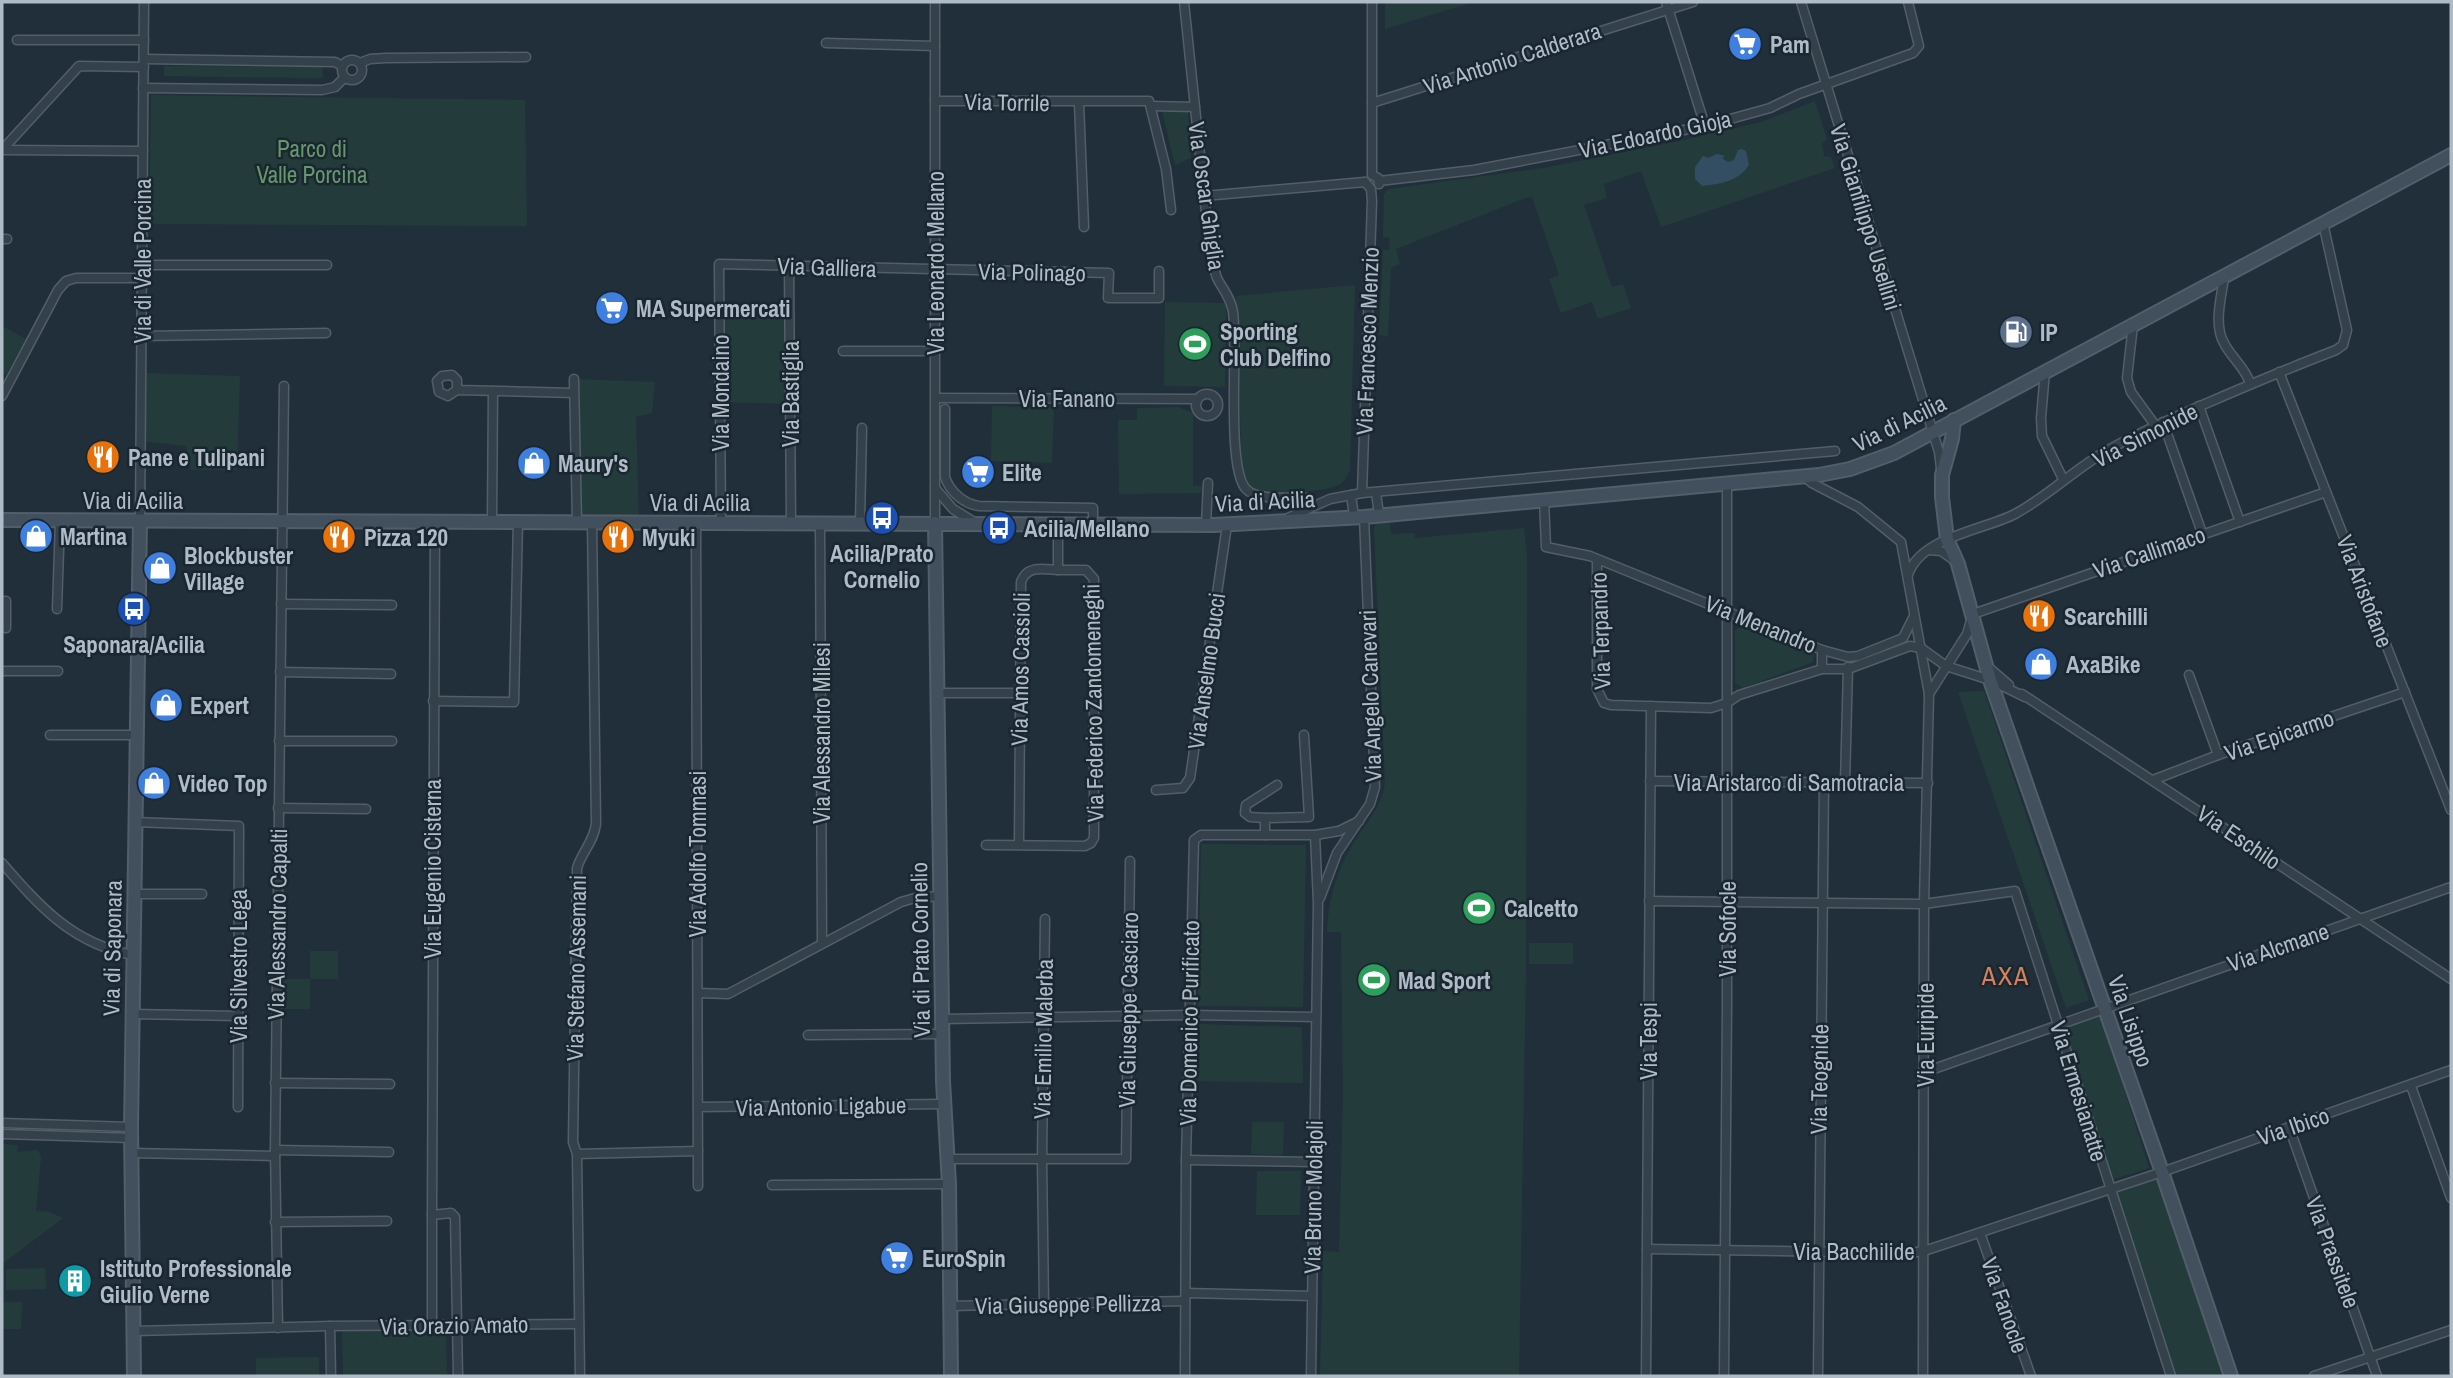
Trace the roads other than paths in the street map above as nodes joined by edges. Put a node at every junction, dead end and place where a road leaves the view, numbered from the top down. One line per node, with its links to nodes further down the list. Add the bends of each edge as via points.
1 (144, 2): 10 (street, Via di Valle Porcina)
2 (936, 2): 12 (street, Via Leonardo Mellano)
3 (1184, 2): 24 (street, Via Oscar Ghiglia)
4 (1372, 2): 22 (street)
5 (1693, 2): 8 (street, Via Antonio Calderara)
6 (1801, 2): 18 (street, Via Gianfilippo Usellini)
7 (1908, 2): 18 (street, Via Edoardo Gioja, via 1919,46 1913,53)
8 (1667, 5): 22 (street, Via Antonio Calderara); 25 (street)
9 (17, 40): 10 (street)
10 (144, 40): 14 (street, Via di Valle Porcina)
11 (826, 43): 12 (street)
12 (935, 46): 20 (street, Via Leonardo Mellano)
13 (526, 57): 15 (street, via 386,58)
14 (144, 63): 16 (street, via 335,62); 19 (street, Via di Valle Porcina); 26 (street, via 79,66)
15 (360, 63): 16 (street, via 352,60); 17 (street, via 363,71 359,78)
16 (342, 66): 17 (street)
17 (344, 78): 19 (street, via 335,87 322,90)
18 (1826, 85): 25 (street, Via Edoardo Gioja, via 1770,108); 65 (street, Via Gianfilippo Usellini)
19 (143, 88): 27 (street, Via di Valle Porcina)
20 (935, 101): 21 (street, Via Torrile); 40 (street, Via Leonardo Mellano)
21 (1079, 103): 23 (street, Via Torrile, via 1149,101); 35 (street, Via Torrile)
22 (1372, 103): 29 (street)
23 (1150, 106): 24 (street, Via Torrile); 33 (street)
24 (1195, 107): 32 (street, Via Oscar Ghiglia)
25 (1705, 125): 30 (street, Via Edoardo Gioja, via 1474,170)
26 (2, 150): 27 (street)
27 (143, 151): 37 (street, Via di Valle Porcina)
28 (2451, 155): 34 (street, Via di Acilia)
29 (1372, 175): 30 (street); 31 (street)
30 (1379, 181): 31 (street, via 1377,187)
31 (1368, 186): 32 (street); 76 (street, Via Francesco Menzio)
32 (1204, 196): 79 (street, Via Oscar Ghiglia, via 1210,251 1233,313 1238,473 1255,496)
33 (1171, 210)
34 (2323, 223): 43 (street, Via di Acilia); 50 (street, Via Simonide, via 2346,339 2336,350)
35 (1084, 227)
36 (719, 264): 39 (street, Via Galliera); 91 (street, Via Mondaino)
37 (142, 265): 38 (street); 42 (street, Via di Valle Porcina)
38 (327, 265)
39 (789, 265): 40 (street, Via Galliera); 96 (street, Via Bastiglia)
40 (935, 270): 41 (street, Via Polinago, via 1109,273 1108,298 1159,298); 48 (street, Via Leonardo Mellano)
41 (1159, 271)
42 (142, 278): 46 (street, Via di Valle Porcina); 57 (street, via 66,281)
43 (2224, 278): 44 (street, Via di Acilia); 52 (street, via 2220,335)
44 (2133, 325): 49 (street, Via di Acilia); 63 (street, via 2127,378 2131,392)
45 (326, 333): 46 (street)
46 (142, 336): 87 (street, Via di Valle Porcina)
47 (843, 351): 48 (street)
48 (936, 351): 58 (street, Via Leonardo Mellano)
49 (2045, 371): 62 (street, Via di Acilia); 71 (street, via 2042,436)
50 (2279, 372): 52 (street, Via Simonide); 75 (street, Via Aristofane)
51 (574, 379): 56 (street)
52 (2250, 383): 60 (street, Via Simonide)
53 (284, 386): 88 (street, Via Alessandro Capalti)
54 (457, 390): 55 (street)
55 (493, 391): 56 (street); 85 (street)
56 (574, 393): 93 (street)
57 (2, 396)
58 (936, 398): 59 (street, Via Fanano); 66 (street, Via Leonardo Mellano)
59 (1198, 399)
60 (2199, 406): 63 (street, Via Simonide); 92 (street)
61 (946, 409): 67 (street)
62 (1954, 420): 65 (street, Via di Acilia); 69 (street, Via Lisippo)
63 (2159, 423): 71 (street, Via Simonide); 105 (street)
64 (862, 428): 98 (street)
65 (1932, 432): 69 (street, Via Gianfilippo Usellini); 70 (street, Via di Acilia, via 1863,466)
66 (935, 442): 67 (street); 74 (street, Via Leonardo Mellano)
67 (945, 442): 102 (street, via 947,482 970,505 1093,508)
68 (1835, 451): 77 (street)
69 (1942, 475): 106 (street, Via Lisippo)
70 (1805, 477): 72 (street, Via di Acilia); 111 (street, via 1858,507 1896,536)
71 (2063, 479): 106 (street, Via Simonide, via 2020,511)
72 (1727, 482): 80 (street, Via di Acilia); 116 (street, Via Sofocle)
73 (1208, 483): 104 (street)
74 (935, 488): 99 (street, Via Leonardo Mellano); 100 (street, via 953,509)
75 (2326, 492): 92 (street, Via Callimaco); 134 (street, Via Aristofane)
76 (1362, 493): 77 (street); 78 (street)
77 (1376, 493): 81 (street)
78 (1352, 495): 82 (street); 86 (street, via 1330,499)
79 (1308, 498)
80 (1544, 500): 81 (street, Via di Acilia); 108 (street, Via Menandro, via 1546,547)
81 (1379, 514): 82 (street, Via di Acilia)
82 (1359, 517): 86 (street, Via di Acilia); 160 (street, Via Angelo Canevari, via 1376,776 1373,798)
83 (2, 520): 84 (street, Via di Acilia)
84 (60, 520): 87 (street, Via di Acilia); 115 (street)
85 (492, 520): 89 (street, Via di Acilia); 90 (street, Via di Acilia)
86 (1284, 520): 103 (street, Via di Acilia)
87 (140, 521): 88 (street, Via di Acilia); 143 (street, Via di Saponara)
88 (282, 521): 90 (street, Via di Acilia); 113 (street, Via Alessandro Capalti)
89 (518, 521): 93 (street, Via di Acilia); 139 (street, via 514,702)
90 (435, 522): 139 (street, Via Eugenio Cisterna)
91 (721, 522): 95 (street, Via di Acilia); 96 (street, Via di Acilia)
92 (2240, 522): 105 (street, Via Callimaco)
93 (577, 523): 94 (street, Via di Acilia)
94 (592, 523): 95 (street, Via di Acilia); 210 (street, Via Stefano Assemani, via 596,824 577,868 573,1142)
95 (696, 523): 182 (street, Via Adolfo Tommasi)
96 (791, 523): 97 (street, Via di Acilia)
97 (820, 523): 98 (street, Via di Acilia); 179 (street, Via Alessandro Milesi)
98 (860, 523): 99 (street, Via di Acilia)
99 (935, 523): 100 (street, Via di Acilia); 135 (street, Via di Prato Cornelio)
100 (977, 523): 101 (street, Via di Acilia)
101 (1058, 524): 102 (street, Via di Acilia); 110 (street, Via Amos Cassioli)
102 (1093, 524): 104 (street, Via di Acilia)
103 (1227, 524): 104 (street, Via di Acilia); 155 (street, Via Anselmo Bucci, via 1190,781 1180,789)
104 (1206, 525)
105 (2202, 533): 117 (street, Via Callimaco)
106 (1947, 539): 107 (street, Via Simonide); 109 (street, Via Lisippo)
107 (1929, 550): 109 (street, via 1941,551); 111 (street, Via Simonide, via 1914,561)
108 (1597, 559): 116 (street, Via Menandro); 141 (street, Via Terpandro, via 1597,689 1604,703)
109 (1958, 564): 117 (street, Via Lisippo)
110 (1058, 570): 136 (street, Via Amos Cassioli, via 1032,570 1021,579); 165 (street, Via Federico Zandomeneghi, via 1086,570 1094,579 1094,838 1087,846)
111 (1907, 578): 118 (street)
112 (2, 601): 119 (street, via 6,601)
113 (281, 604): 114 (street); 129 (street, Via Alessandro Capalti)
114 (392, 605)
115 (57, 609)
116 (1727, 610): 121 (street, Via Menandro); 140 (street, Via Sofocle)
117 (1973, 614): 123 (street, Via Lisippo); 124 (street, via 1968,634)
118 (1914, 615): 120 (street, Via Euripide); 122 (street, via 1903,638)
119 (6, 628)
120 (1921, 648): 124 (street); 125 (street, Via Terpandro, via 1910,646); 137 (street, Via Euripide)
121 (1822, 650): 122 (street, Via Menandro); 126 (street)
122 (1848, 657): 125 (street)
123 (1986, 665): 132 (street); 133 (street, Via Lisippo); 138 (street)
124 (1946, 666): 132 (street); 137 (street)
125 (1847, 668): 126 (street, Via Terpandro); 152 (street)
126 (1822, 669): 140 (street, Via Terpandro)
127 (2, 671): 128 (street)
128 (58, 671)
129 (280, 672): 130 (street); 145 (street, Via Alessandro Capalti)
130 (391, 674)
131 (2189, 675): 147 (street)
132 (1976, 676): 133 (street)
133 (1990, 680): 138 (street); 183 (street, Via Lisippo)
134 (2405, 692): 147 (street, Via Epicarmo); 158 (street, Via Aristofane)
135 (937, 693): 136 (street); 171 (street, Via di Prato Cornelio)
136 (1019, 693): 165 (street, Via Amos Cassioli)
137 (1929, 694): 153 (street, Via Euripide)
138 (2025, 697): 148 (street, Via Eschilo)
139 (433, 701): 222 (street, Via Eugenio Cisterna)
140 (1727, 703): 141 (street, Via Terpandro, via 1712,708); 150 (street, Via Sofocle)
141 (1651, 706): 149 (street, Via Tespi)
142 (50, 734): 143 (street)
143 (136, 735): 161 (street, Via di Saponara)
144 (1304, 735): 159 (street, via 1309,817)
145 (279, 741): 146 (street); 156 (street, Via Alessandro Capalti)
146 (391, 741)
147 (2218, 755): 148 (street, Via Epicarmo)
148 (2153, 780): 178 (street, Via Eschilo)
149 (1650, 781): 150 (street, Via Aristarco di Samotracia); 172 (street, Via Tespi)
150 (1727, 782): 151 (street, Via Aristarco di Samotracia); 174 (street, Via Sofocle)
151 (1824, 782): 152 (street, Via Aristarco di Samotracia); 176 (street, Via Teognide)
152 (1845, 783): 153 (street, Via Aristarco di Samotracia)
153 (1928, 783): 175 (street, Via Euripide)
154 (1277, 785): 159 (street, via 1246,805 1250,817)
155 (1156, 790)
156 (278, 808): 157 (street); 196 (street, Via Alessandro Capalti)
157 (366, 809)
158 (2451, 810)
159 (1265, 818): 162 (street)
160 (1359, 821): 163 (street, Via Domenico Purificato); 173 (street, Via Angelo Canevari, via 1337,853)
161 (135, 822): 169 (street, Via di Saponara); 186 (street, Via Silvestro Lega, via 239,826)
162 (1265, 835): 163 (street, Via Domenico Purificato); 185 (street, Via Domenico Purificato, via 1201,835 1194,840)
163 (1315, 835): 173 (street, Via Angelo Canevari)
164 (986, 845): 165 (street, Via Federico Zandomeneghi)
165 (1019, 845)
166 (1130, 862): 187 (street, Via Giuseppe Casciaro)
167 (2, 863): 180 (street, via 70,931 98,946)
168 (2451, 887): 178 (street, Via Alcmane)
169 (134, 894): 170 (street); 180 (street, Via di Saponara)
170 (202, 894)
171 (940, 896): 179 (street, via 904,901); 190 (street, Via di Prato Cornelio)
172 (1649, 901): 174 (street); 226 (street, Via Tespi)
173 (1318, 903): 189 (street, Via Angelo Canevari)
174 (1726, 903): 176 (street); 227 (street, Via Sofocle)
175 (1924, 904): 176 (street); 191 (street, Via Ermesianatte, via 2015,891); 195 (street, Via Euripide)
176 (1821, 905): 228 (street, Via Teognide)
177 (1045, 919): 188 (street, Via Emilio Malerba)
178 (2360, 919): 181 (street, Via Eschilo); 183 (street, Via Alcmane)
179 (822, 943): 182 (street, via 728,994)
180 (133, 955): 184 (street, Via di Saponara)
181 (2451, 979)
182 (698, 993): 201 (street, Via Adolfo Tommasi)
183 (2105, 1008): 191 (street, Via Alcmane); 215 (street, Via Lisippo)
184 (132, 1014): 186 (street); 204 (street, Via di Saponara)
185 (1190, 1015): 187 (street); 189 (street); 213 (street, Via Domenico Purificato)
186 (238, 1016): 200 (street, Via Silvestro Lega)
187 (1128, 1016): 188 (street); 212 (street, Via Giuseppe Casciaro, via 1126,1159)
188 (1043, 1017): 190 (street); 212 (street, Via Emilio Malerba)
189 (1316, 1017): 214 (street, Via Bruno Molajoli)
190 (943, 1019): 192 (street, Via di Prato Cornelio)
191 (2059, 1025): 195 (street, Via Alcmane); 220 (street, Via Ermesianatte)
192 (943, 1034): 193 (street); 199 (street, Via di Prato Cornelio)
193 (808, 1035)
194 (2451, 1070): 198 (street, Via Ibico)
195 (1925, 1072): 229 (street, Via Euripide)
196 (275, 1083): 197 (street); 209 (street, Via Alessandro Capalti)
197 (390, 1084)
198 (2411, 1086): 203 (street, Via Ibico); 221 (street)
199 (944, 1104): 201 (street, Via Antonio Ligabue); 211 (street, Via di Prato Cornelio)
200 (238, 1107)
201 (698, 1107): 206 (street, Via Adolfo Tommasi)
202 (2, 1124): 204 (street)
203 (2289, 1127): 215 (street, Via Ibico); 241 (street, Via Prassitele)
204 (131, 1132): 205 (street); 208 (street, Via di Saponara)
205 (2, 1134)
206 (698, 1151): 210 (street); 219 (street, Via Adolfo Tommasi)
207 (389, 1152): 209 (street)
208 (131, 1153): 209 (street); 240 (street, Via di Saponara)
209 (275, 1153): 224 (street, Via Alessandro Capalti)
210 (577, 1154): 234 (street, Via Stefano Assemani)
211 (947, 1159): 212 (street); 217 (street, Via di Prato Cornelio)
212 (1042, 1159): 232 (street, Via Emilio Malerba)
213 (1186, 1160): 214 (street); 231 (street, Via Domenico Purificato)
214 (1314, 1162): 230 (street, Via Bruno Molajoli)
215 (2162, 1172): 216 (street, Via Ibico); 255 (street, Via Lisippo)
216 (2134, 1181): 220 (street, Via Bacchilide)
217 (948, 1184): 218 (street); 233 (street, Via di Prato Cornelio)
218 (772, 1185)
219 (698, 1186)
220 (2109, 1189): 225 (street, Via Bacchilide); 254 (street, Via Ermesianatte)
221 (2451, 1198)
222 (432, 1215): 235 (street, Via Eugenio Cisterna); 236 (street, via 451,1213 455,1217)
223 (387, 1221): 224 (street)
224 (275, 1222): 238 (street, Via Alessandro Capalti)
225 (1980, 1233): 229 (street, Via Bacchilide); 253 (street, Via Fanocle)
226 (1647, 1249): 227 (street, Via Bacchilide); 249 (street, Via Tespi)
227 (1725, 1250): 228 (street, Via Bacchilide); 250 (street, Via Sofocle)
228 (1818, 1250): 229 (street, Via Bacchilide); 251 (street, Via Teognide)
229 (1924, 1251): 252 (street, Via Euripide)
230 (1312, 1296): 231 (street, Via Giuseppe Pellizza); 248 (street, Via Bruno Molajoli)
231 (1185, 1297): 232 (street, Via Giuseppe Pellizza); 247 (street, Via Domenico Purificato)
232 (1044, 1305): 233 (street, Via Giuseppe Pellizza)
233 (951, 1306): 246 (street, Via di Prato Cornelio)
234 (579, 1324): 236 (street, Via Orazio Amato); 245 (street, Via Stefano Assemani)
235 (432, 1325): 236 (street, Via Orazio Amato); 237 (street, Via Orazio Amato)
236 (457, 1325): 244 (street)
237 (330, 1326): 238 (street, Via Orazio Amato); 243 (street)
238 (278, 1328): 240 (street, Via Orazio Amato)
239 (2451, 1330): 241 (street)
240 (134, 1331): 242 (street, Via di Saponara)
241 (2371, 1357): 256 (street); 257 (street, Via Prassitele)
242 (134, 1376)
243 (331, 1376)
244 (458, 1376)
245 (580, 1376)
246 (951, 1376)
247 (1185, 1376)
248 (1311, 1376)
249 (1646, 1376)
250 (1724, 1376)
251 (1818, 1376)
252 (1923, 1376)
253 (2031, 1376)
254 (2171, 1376)
255 (2231, 1376)
256 (2314, 1376)
257 (2377, 1376)

